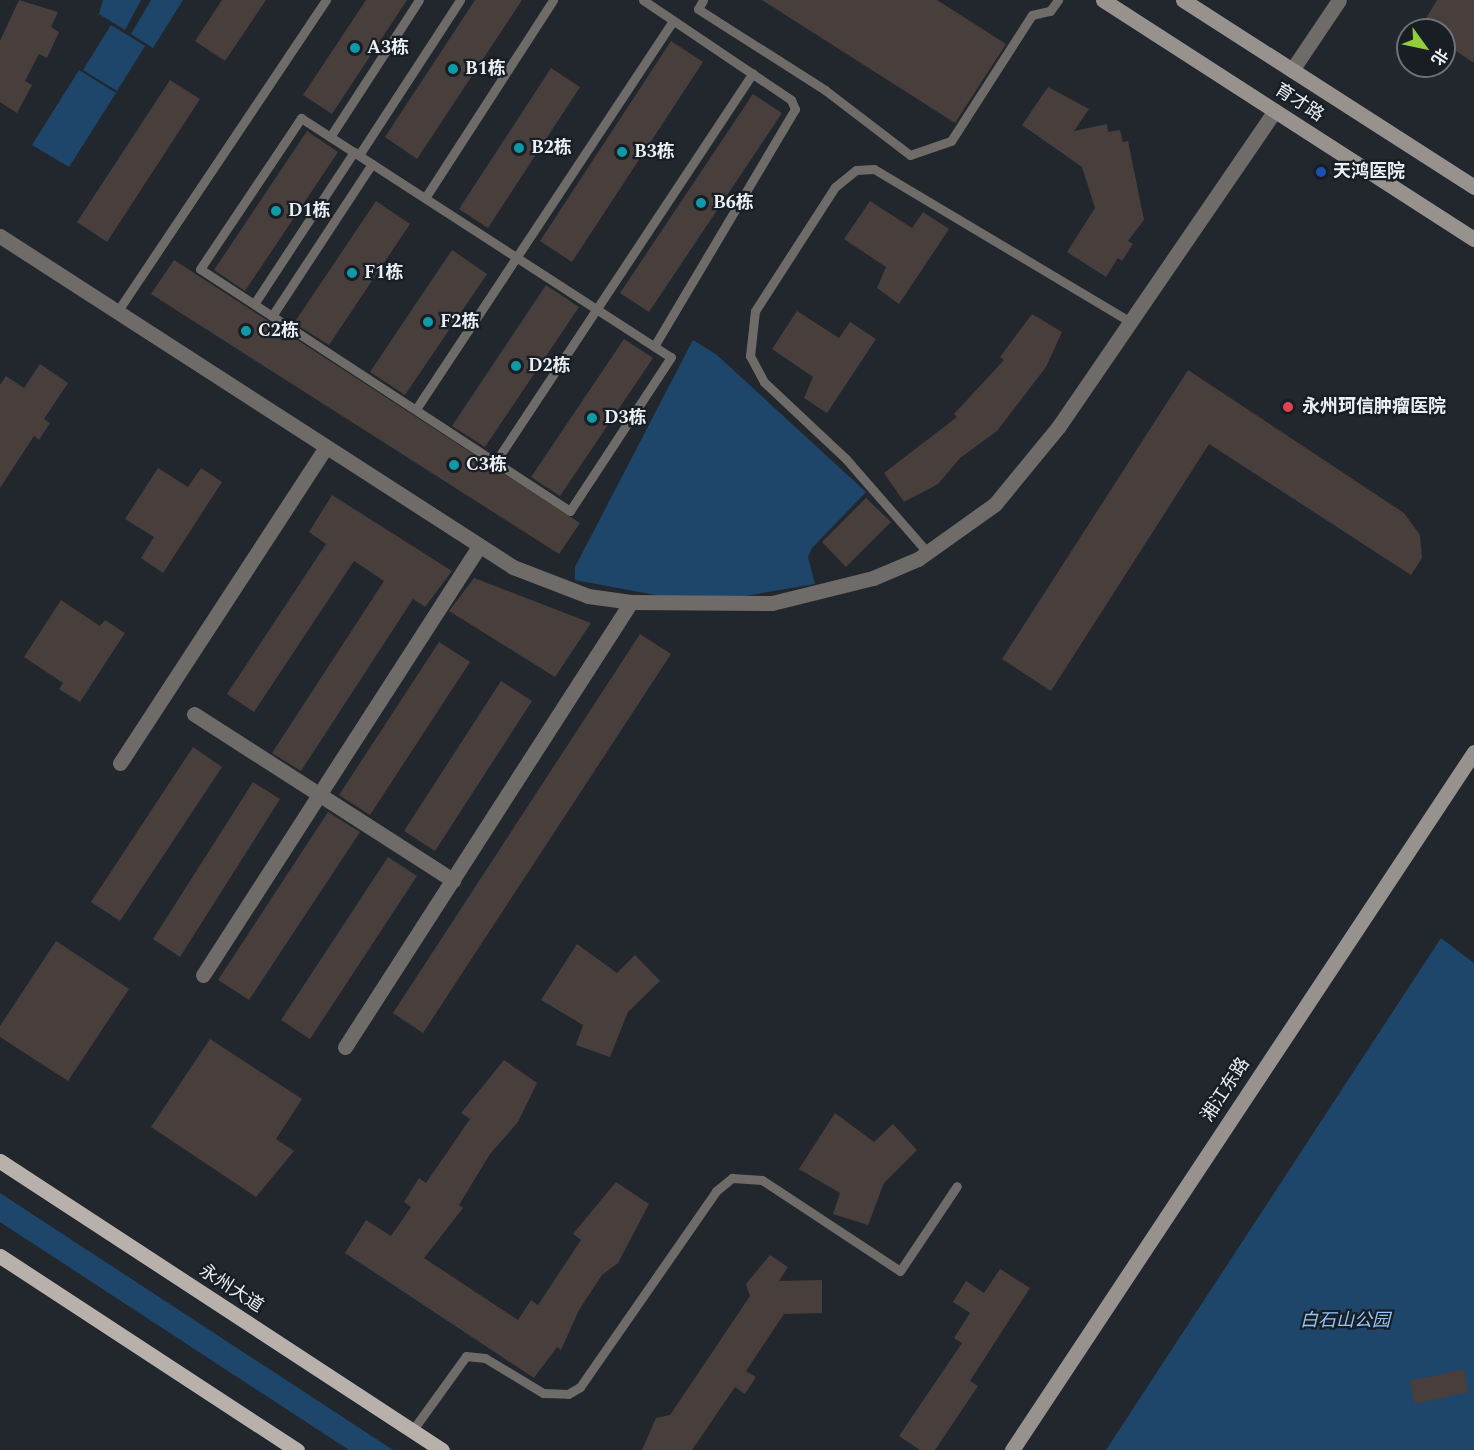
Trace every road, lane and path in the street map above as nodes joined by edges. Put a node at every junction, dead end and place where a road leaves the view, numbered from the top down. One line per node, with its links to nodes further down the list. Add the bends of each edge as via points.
1 (326, 0): 25 (lane)
2 (419, 0): 15 (lane)
3 (460, 0): 16 (lane)
4 (554, 0): 19 (lane)
5 (642, 0): 11 (lane)
6 (703, 0): 7 (lane, via 698,9 825,90 910,155 951,141 1032,15 1050,11)
7 (1058, 0)
8 (1102, 0): 14 (main road, 育才路)
9 (1183, 0): 12 (main road, 育才路)
10 (1338, 0): 12 (street)
11 (673, 20): 13 (lane); 22 (lane)
12 (1292, 70): 18 (main road, 育才路)
13 (753, 73): 24 (lane); 28 (lane, via 795,109)
14 (1275, 111): 21 (main road, 育才路); 27 (street)
15 (330, 136): 16 (lane); 23 (lane, via 301,118 200,269)
16 (357, 154): 17 (lane); 23 (lane)
17 (372, 164): 19 (lane); 26 (lane)
18 (1474, 187)
19 (425, 198): 22 (lane)
20 (0, 236): 25 (street)
21 (1474, 239)
22 (516, 257): 24 (lane); 29 (lane)
23 (254, 304): 26 (lane)
24 (598, 309): 28 (lane); 31 (lane)
25 (117, 312): 30 (street)
26 (272, 316): 29 (lane)
27 (1131, 322): 33 (street, via 1028,466 995,504); 33 (lane, via 874,169 856,170 835,187 755,311 747,339 750,356 764,382 845,458)
28 (654, 346): 31 (lane, via 671,357 570,511)
29 (416, 409): 31 (lane)
30 (326, 448): 32 (street); 37 (street)
31 (496, 461)
32 (478, 548): 34 (street, via 550,583); 38 (street)
33 (928, 553): 34 (street, via 873,578 772,603)
34 (631, 602): 39 (street)
35 (194, 714): 38 (street)
36 (1474, 752): 48 (main road, 湘江东路)
37 (120, 763)
38 (320, 795): 39 (street); 40 (street)
39 (453, 880): 41 (street)
40 (203, 975)
41 (345, 1047)
42 (0, 1161): 45 (main road, 永州大道)
43 (957, 1186): 45 (lane, via 900,1271 762,1180 732,1178 716,1191 580,1387 568,1394 543,1393 485,1358 466,1356)
44 (0, 1256): 46 (main road)
45 (412, 1431): 47 (main road, 永州大道)
46 (297, 1450)
47 (442, 1450)
48 (1012, 1450)

